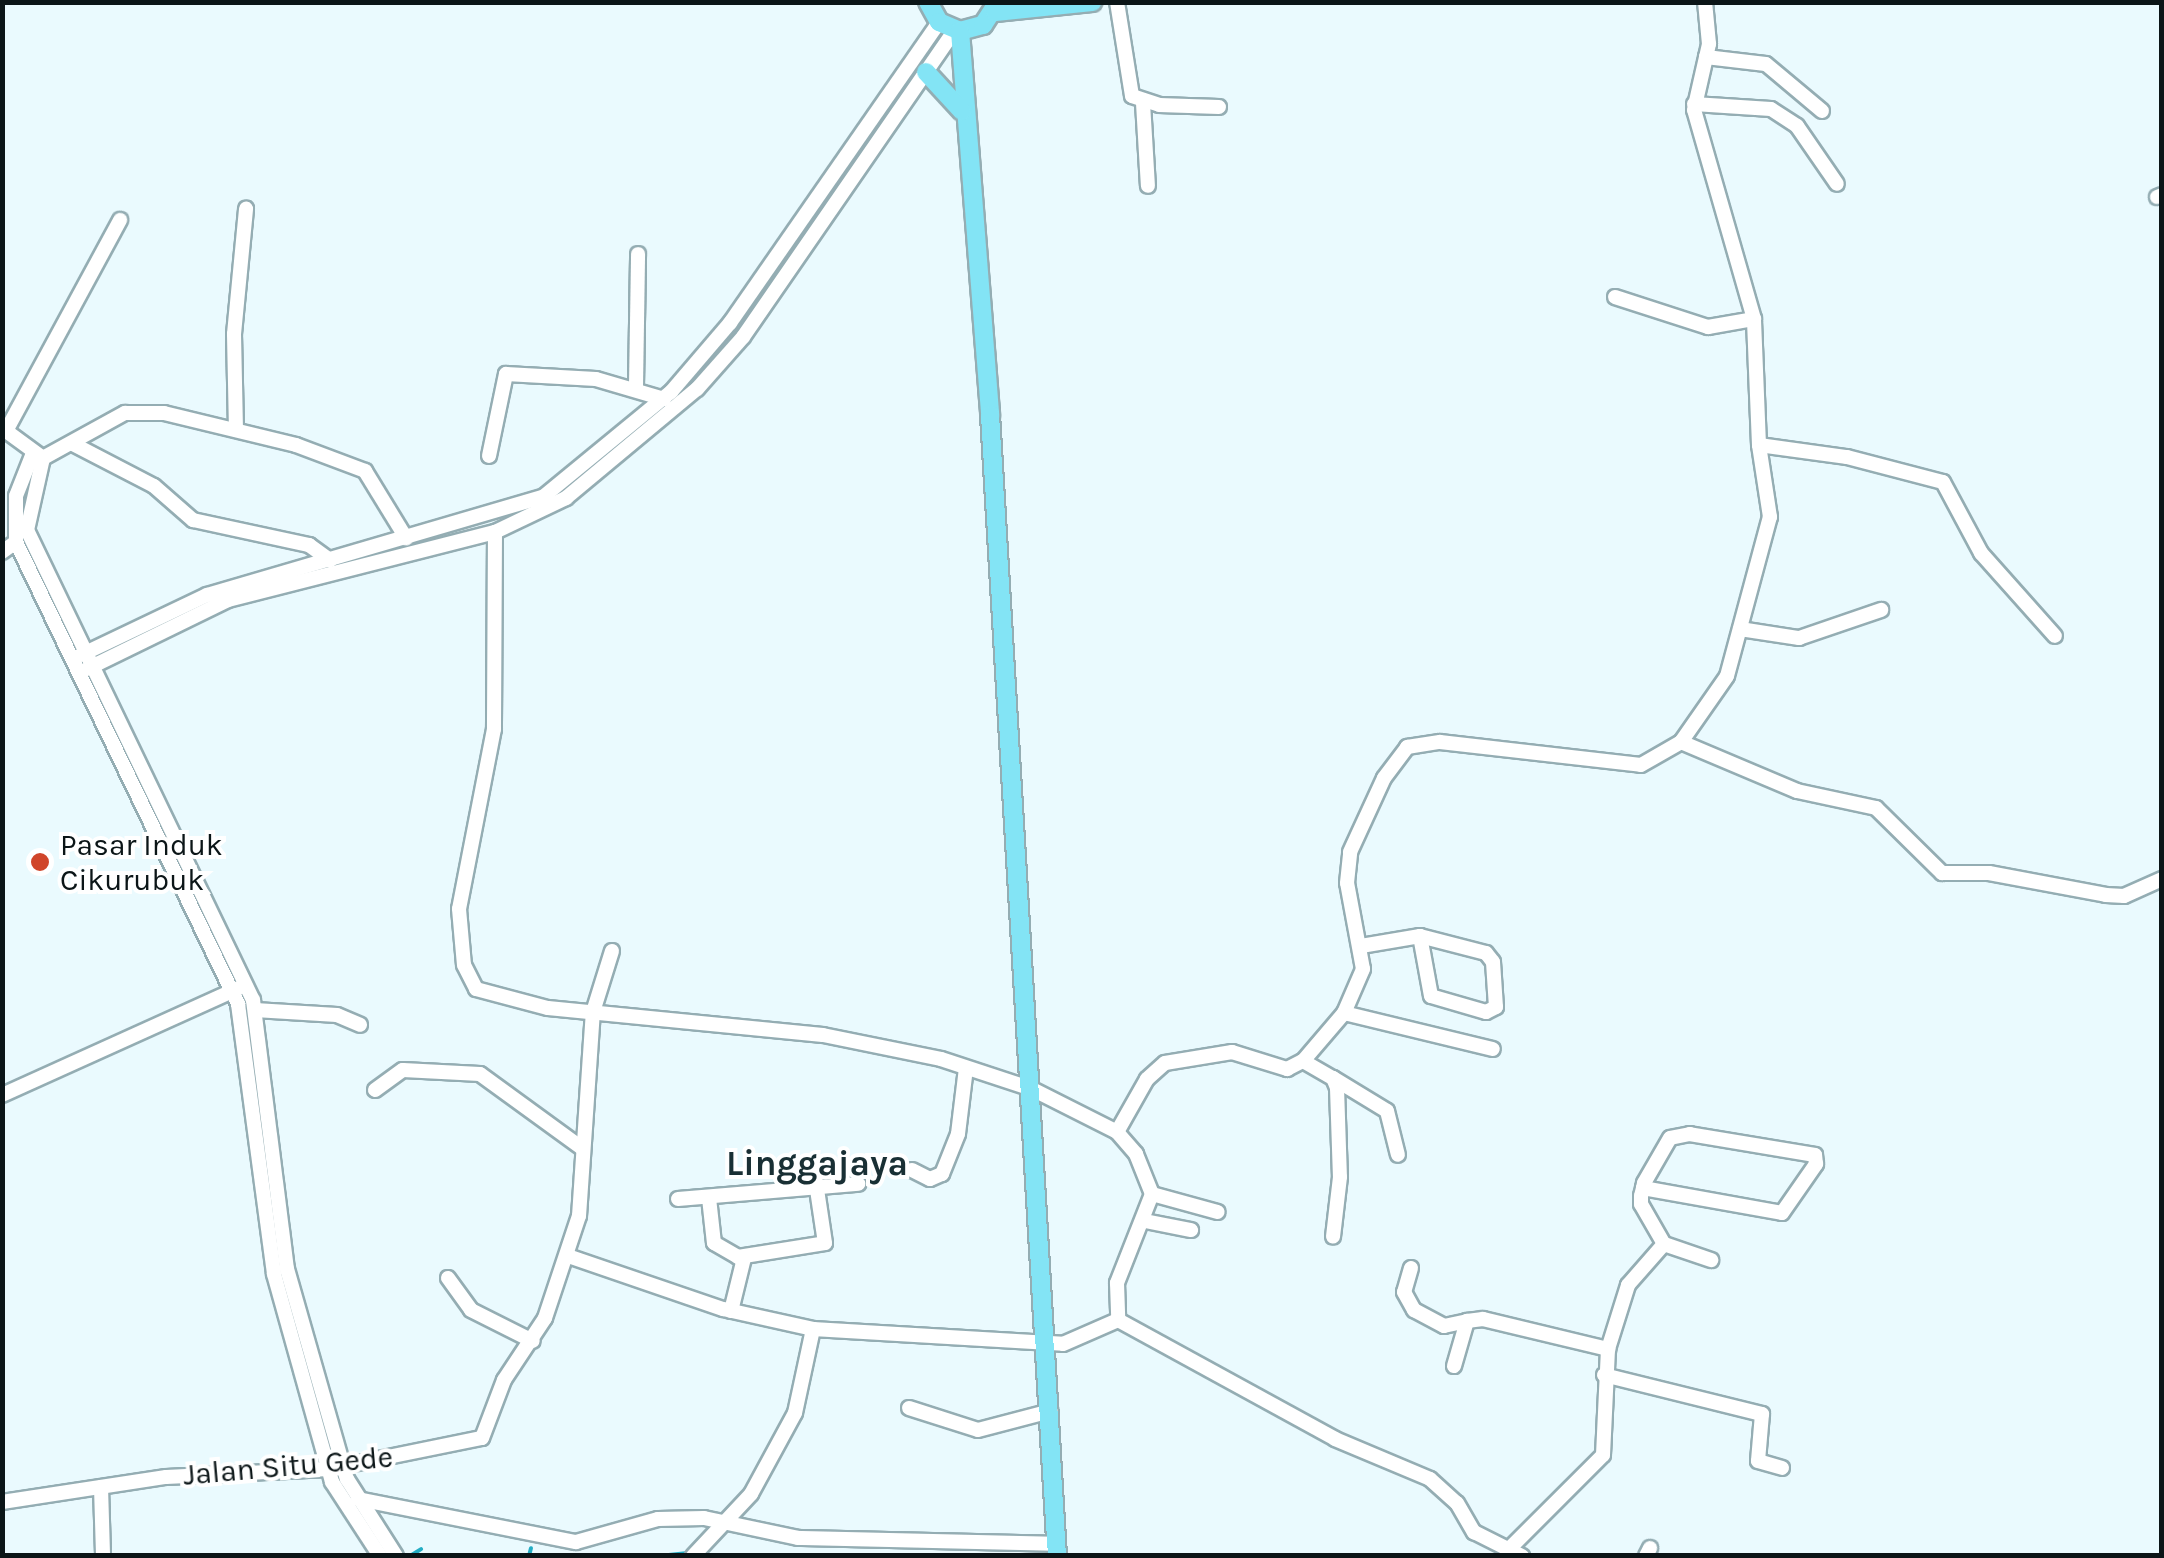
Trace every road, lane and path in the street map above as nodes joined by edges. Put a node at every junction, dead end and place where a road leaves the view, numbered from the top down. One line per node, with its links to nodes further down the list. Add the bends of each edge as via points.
1 (928, 2): 7 (main road)
2 (1092, 2): 5 (main road)
3 (1118, 2): 11 (street, via 1126,81)
4 (1705, 2): 8 (street)
5 (1051, 3): 6 (main road)
6 (992, 13): 7 (main road); 9 (main road)
7 (951, 28): 9 (main road); 10 (street); 23 (street)
8 (1706, 57): 12 (street); 14 (street, via 1766,64)
9 (962, 70): 15 (main road)
10 (926, 72): 15 (main road); 24 (street)
11 (1143, 102): 13 (street); 17 (street)
12 (1694, 104): 16 (street, via 1771,109 1796,126); 22 (street)
13 (1218, 107)
14 (1822, 111)
15 (962, 112): 59 (main road, via 990,415)
16 (1837, 184)
17 (1148, 186)
18 (246, 209): 28 (street, via 234,334)
19 (120, 220): 27 (street)
20 (638, 254): 25 (street)
21 (1615, 297): 22 (street, via 1708,327)
22 (1754, 320): 30 (street)
23 (730, 322): 24 (street); 26 (street)
24 (743, 336): 31 (street, via 697,389)
25 (636, 386): 26 (street); 33 (street, via 506,374)
26 (664, 398): 31 (street)
27 (4, 430): 32 (street)
28 (236, 430): 29 (street, via 164,413 125,412); 35 (street, via 358,466)
29 (73, 444): 32 (street); 38 (street, via 154,486 193,520 309,545)
30 (1759, 445): 41 (street, via 1770,528); 42 (street, via 1847,457 1943,482 1981,553)
31 (611, 453): 34 (street, via 546,512); 35 (street, via 543,497)
32 (38, 456): 36 (street, via 16,496); 43 (street, via 27,530)
33 (489, 456)
34 (495, 532): 39 (street); 52 (street, via 494,729 459,909 464,965 476,989 489,996)
35 (406, 538): 39 (street)
36 (16, 542): 37 (street); 43 (street)
37 (2, 552)
38 (330, 560): 39 (street); 43 (street, via 207,595)
39 (347, 561): 43 (street, via 228,600)
40 (1881, 610): 41 (street, via 1799,638)
41 (1740, 629): 44 (street, via 1727,676)
42 (2055, 636)
43 (85, 662): 49 (street); 50 (street)
44 (1681, 742): 45 (street, via 1797,791 1876,808 1942,873 1989,873 2124,896); 47 (street, via 1641,766 1440,742 1407,747 1384,778 1347,864)
45 (2162, 879)
46 (1420, 936): 46 (street, via 1486,952 1496,1007 1486,1012 1430,996); 47 (street)
47 (1361, 946): 53 (street, via 1360,985)
48 (612, 951): 52 (street, Jalan Situ Gede)
49 (246, 984): 50 (street); 51 (street)
50 (231, 992): 61 (street); 94 (street, via 274,1274)
51 (256, 1010): 54 (street, via 337,1015); 94 (street, via 287,1270)
52 (593, 1012): 57 (street, via 823,1035); 63 (street, Jalan Situ Gede)
53 (1344, 1013): 55 (street); 56 (street)
54 (360, 1024)
55 (1493, 1048)
56 (1303, 1061): 58 (street); 62 (street, via 1286,1068 1215,1051 1165,1063)
57 (966, 1068): 59 (street); 66 (street, via 958,1134 942,1174 930,1178)
58 (1332, 1078): 64 (street, via 1387,1111); 76 (street, via 1341,1112)
59 (1032, 1089): 62 (street); 88 (main road)
60 (375, 1090): 63 (street, via 402,1070 480,1074)
61 (2, 1095)
62 (1117, 1132): 70 (street, via 1136,1154)
63 (582, 1148): 78 (street, Jalan Situ Gede, via 585,1178)
64 (1398, 1155)
65 (813, 1163): 69 (street)
66 (912, 1170)
67 (858, 1184): 69 (street)
68 (1642, 1188): 68 (street, via 1782,1213 1817,1159 1682,1133 1670,1138); 77 (street, via 1641,1204)
69 (816, 1191): 71 (street); 79 (street, via 825,1244)
70 (1152, 1194): 73 (street); 74 (street)
71 (710, 1198): 72 (street); 79 (street, via 714,1243)
72 (678, 1199)
73 (1218, 1212)
74 (1145, 1221): 75 (street); 84 (street, via 1117,1283)
75 (1191, 1230)
76 (1333, 1237)
77 (1664, 1244): 80 (street); 89 (street, via 1628,1285)
78 (568, 1256): 83 (street); 87 (street, Jalan Situ Gede)
79 (741, 1258): 83 (street)
80 (1711, 1260)
81 (1412, 1268): 85 (street, via 1404,1292 1414,1310 1444,1326)
82 (448, 1278): 87 (street, via 471,1310)
83 (727, 1310): 86 (street)
84 (1118, 1320): 88 (street, via 1085,1338); 102 (street, via 1335,1439 1430,1479 1457,1503 1474,1532)
85 (1468, 1321): 89 (street, via 1516,1324); 90 (street)
86 (812, 1329): 88 (street); 100 (street, via 795,1412 751,1494)
87 (533, 1341): 94 (street, Jalan Situ Gede, via 504,1380 482,1438)
88 (1046, 1344): 93 (main road)
89 (1608, 1349): 91 (street)
90 (1454, 1366)
91 (1604, 1375): 95 (street, via 1762,1414 1758,1462); 102 (street, via 1603,1455)
92 (909, 1408): 93 (street, via 978,1430)
93 (1050, 1411): 101 (main road)
94 (336, 1467): 96 (street, Jalan Situ Gede); 97 (street); 98 (street)
95 (1782, 1468)
96 (101, 1487): 99 (street, Jalan Situ Gede); 104 (street)
97 (341, 1496): 98 (street); 105 (street)
98 (360, 1500): 100 (street, via 576,1542 658,1519); 106 (street)
99 (2, 1502)
100 (724, 1523): 101 (street, via 798,1538); 103 (street)
101 (1057, 1550)
102 (1516, 1551)
103 (694, 1554)
104 (104, 1556)
105 (380, 1556)
106 (396, 1556)

